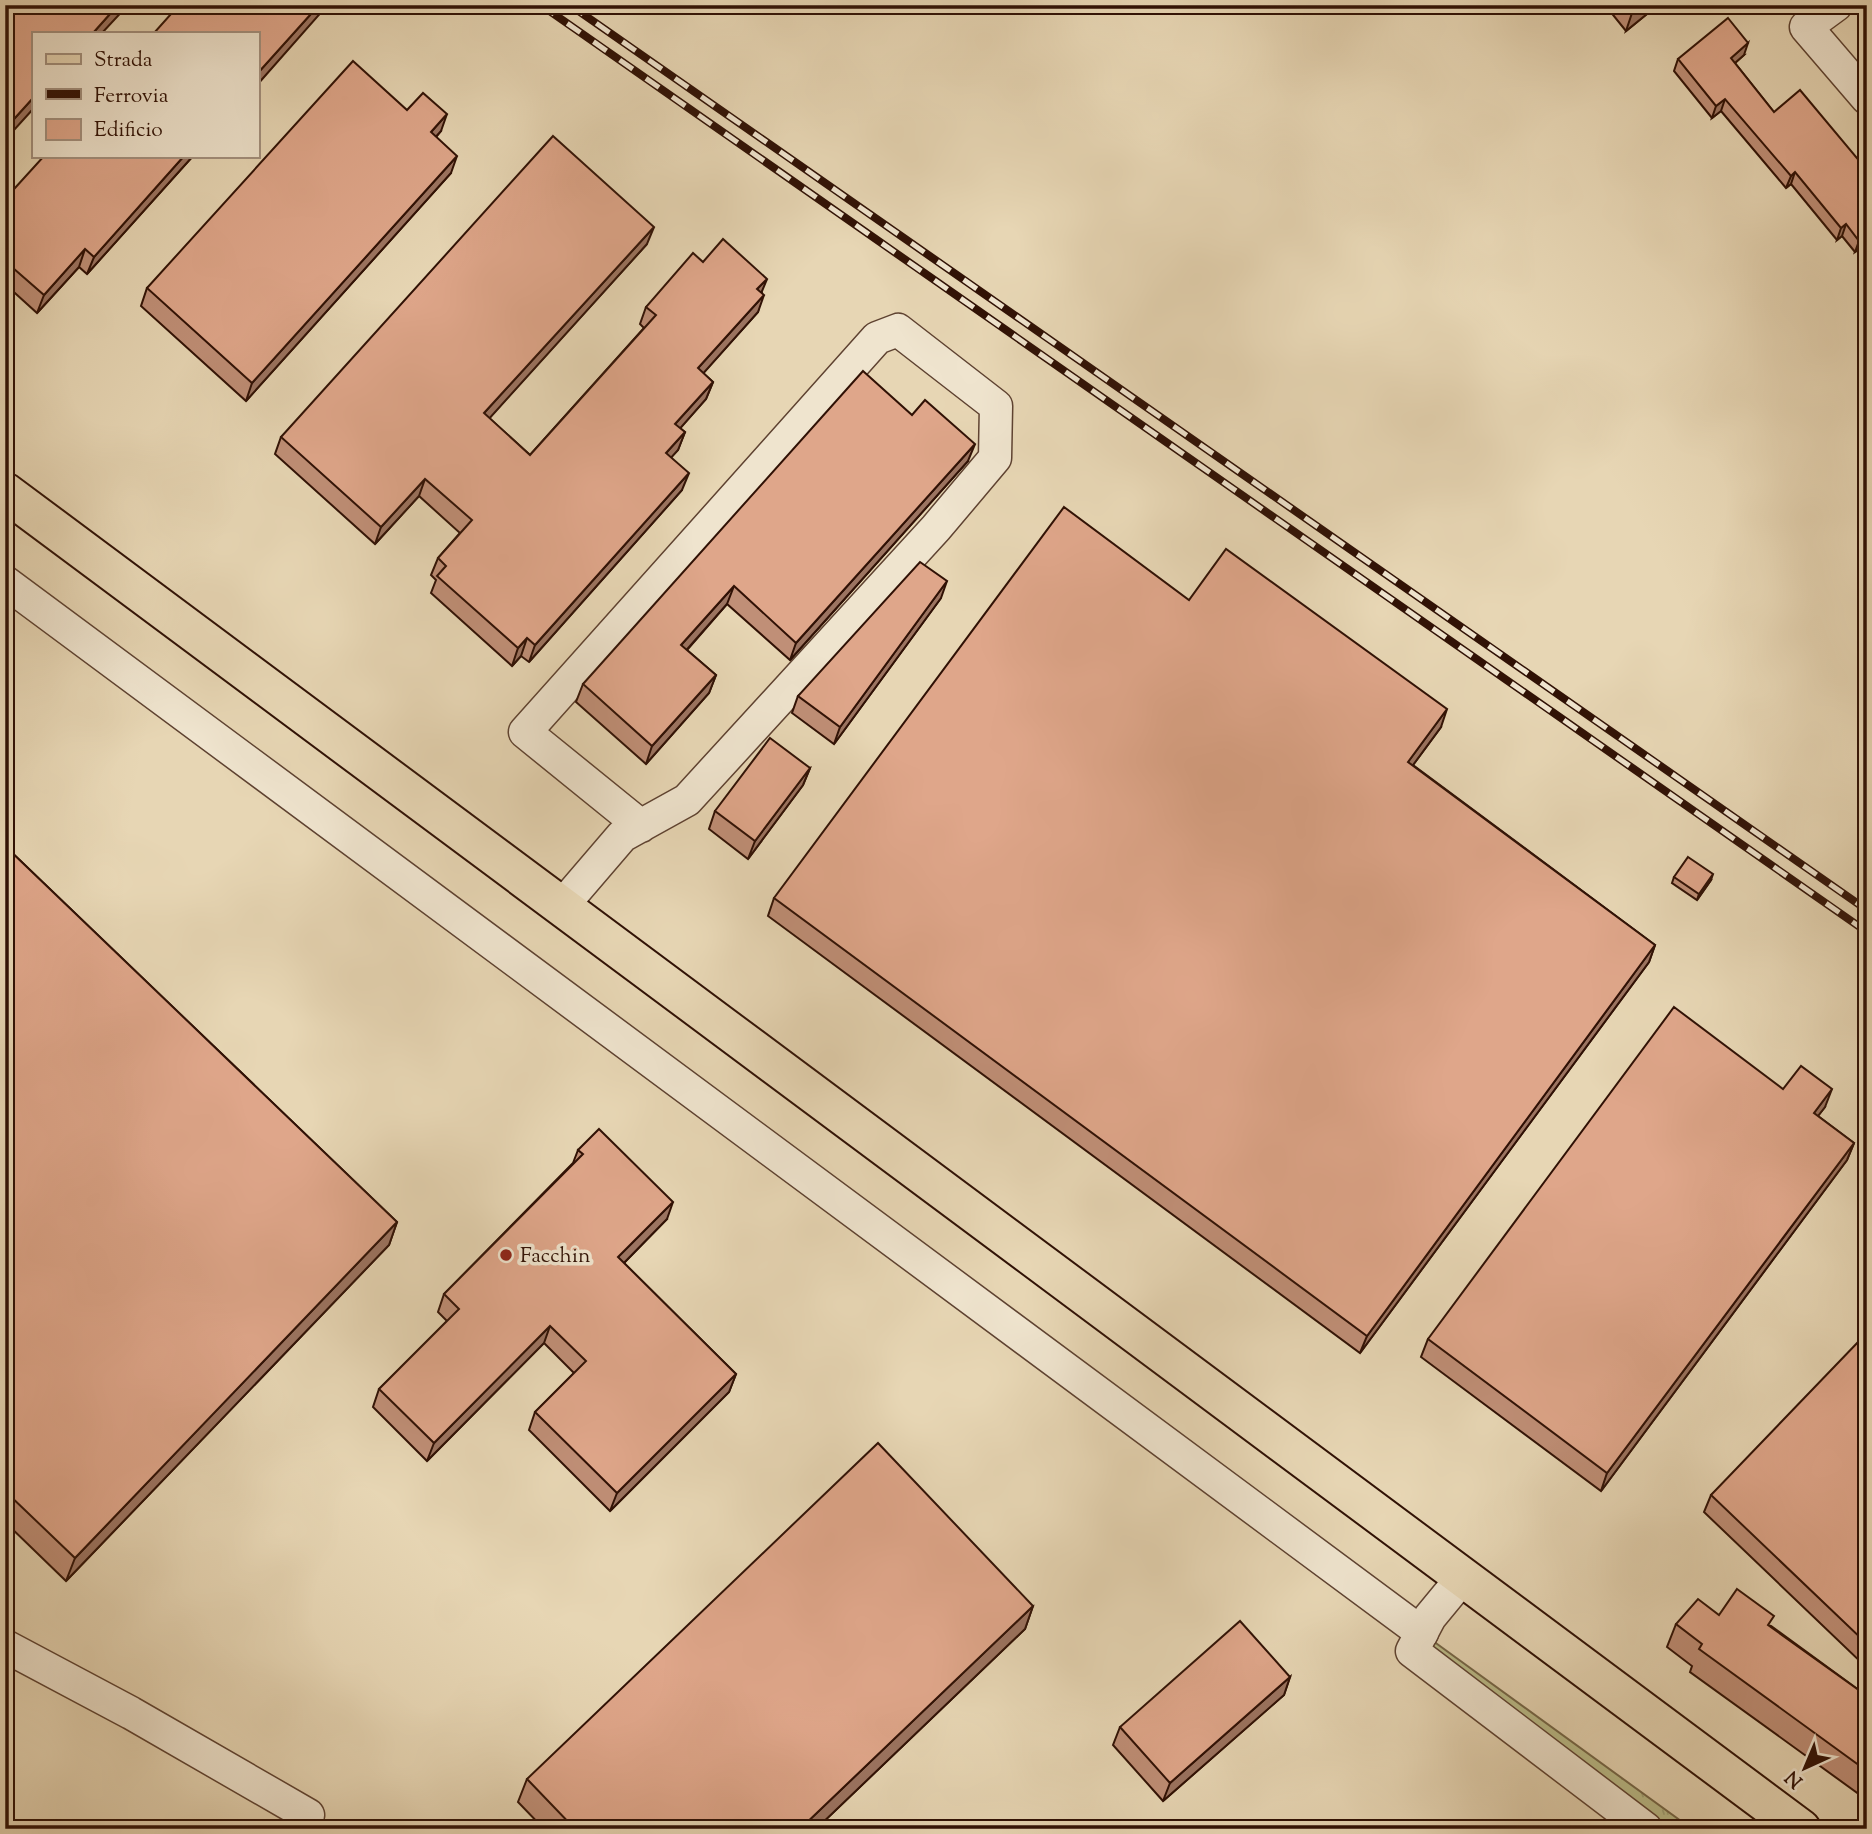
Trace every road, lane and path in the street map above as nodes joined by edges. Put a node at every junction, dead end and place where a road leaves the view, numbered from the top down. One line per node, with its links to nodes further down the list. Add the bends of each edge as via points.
1 (1836, 5): 2 (street, via 1806,27)
2 (1867, 98)
3 (5, 492): 6 (main road)
4 (5, 582): 8 (street)
5 (641, 826): 5 (street, via 687,800 995,458 996,406 898,330 877,338 525,732); 6 (street, via 622,836)
6 (562, 906): 7 (main road)
7 (1464, 1577): 8 (street); 12 (main road)
8 (1422, 1633): 11 (street, via 1412,1651)
9 (5, 1646): 10 (street)
10 (307, 1815)
11 (1646, 1829)
12 (1801, 1829)

